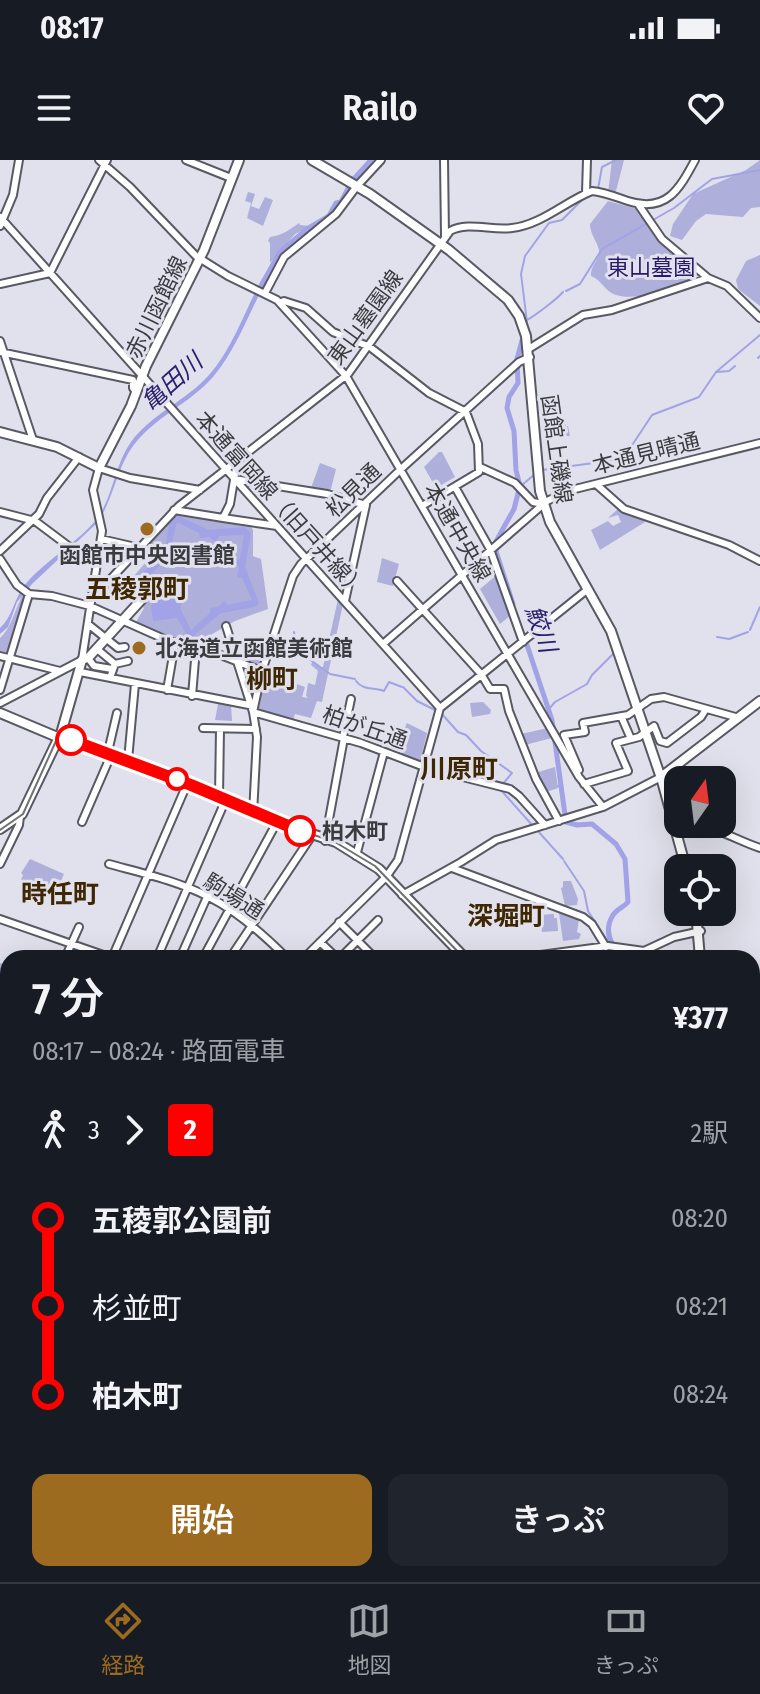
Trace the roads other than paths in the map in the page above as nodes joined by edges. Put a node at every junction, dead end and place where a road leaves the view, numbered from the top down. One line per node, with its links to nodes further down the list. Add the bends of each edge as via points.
1 (19, 160): 14 (street, via 14,194)
2 (186, 160): 10 (street)
3 (238, 160): 10 (main road, 赤川函館線)
4 (314, 160): 11 (main road, 函館上磯線)
5 (381, 160): 11 (street)
6 (444, 160): 15 (street)
7 (587, 160): 12 (street)
8 (695, 160): 13 (street, via 663,201)
9 (103, 162): 16 (street, 本通中央線); 18 (street)
10 (230, 178): 16 (main road, 赤川函館線)
11 (354, 183): 15 (main road, 函館上磯線); 22 (street, via 334,216 284,257)
12 (586, 193): 13 (street, via 598,191); 15 (street, via 519,227 458,227)
13 (638, 204): 17 (street, via 662,239)
14 (1, 221): 18 (street, 本通富岡線（旧戸井線）)
15 (442, 241): 26 (street, 東山墓園線); 28 (main road, 函館上磯線, via 508,300 526,333)
16 (199, 258): 22 (street, 本通中央線); 29 (main road, 赤川函館線)
17 (698, 270): 19 (street); 21 (street)
18 (50, 273): 20 (street); 29 (street, 本通富岡線（旧戸井線）)
19 (708, 278): 21 (street, 松見通); 24 (street, via 727,286)
20 (0, 284)
21 (694, 284): 28 (street, 松見通, via 583,315)
22 (260, 291): 23 (street, 本通中央線)
23 (280, 303): 26 (street, via 306,308 333,332); 30 (street, 本通中央線)
24 (760, 318)
25 (0, 341): 27 (street)
26 (368, 346): 30 (street, 東山墓園線); 32 (street, via 429,393)
27 (2, 352): 31 (street, via 133,380); 34 (street)
28 (528, 353): 32 (street, 松見通); 46 (main road, 函館上磯線)
29 (141, 375): 31 (main road, 赤川函館線); 40 (street, 本通富岡線（旧戸井線）)
30 (346, 376): 37 (street, 東山墓園線); 41 (street, 本通中央線)
31 (135, 391): 39 (main road, 赤川函館線)
32 (465, 411): 38 (street, via 478,444); 41 (street, 松見通)
33 (0, 432): 34 (main road)
34 (33, 441): 36 (main road)
35 (760, 443): 43 (street, 本通見晴通)
36 (79, 457): 39 (main road); 52 (street)
37 (237, 461): 40 (street, 東山墓園線); 42 (street)
38 (480, 467): 44 (street); 46 (street, via 520,488 533,502)
39 (99, 468): 45 (street); 54 (street, via 93,488)
40 (226, 469): 42 (street, 本通富岡線（旧戸井線）); 45 (street, 東山墓園線)
41 (401, 469): 47 (street, 松見通); 48 (street, 本通中央線)
42 (234, 479): 47 (street); 51 (street); 53 (street, 本通富岡線（旧戸井線）)
43 (597, 485): 46 (street, 本通見晴通); 60 (street, via 624,509)
44 (455, 487): 48 (street); 55 (street)
45 (200, 490): 49 (street, 東山墓園線)
46 (544, 503): 55 (street, 本通見晴通); 64 (main road, 函館上磯線)
47 (364, 504): 59 (street, 松見通); 67 (street)
48 (422, 506): 62 (street, 本通中央線)
49 (174, 510): 51 (street); 56 (street, 東山墓園線)
50 (0, 512): 52 (street)
51 (223, 518): 53 (street)
52 (33, 521): 57 (street); 61 (street)
53 (277, 526): 59 (street, 本通富岡線（旧戸井線）)
54 (101, 539): 56 (street); 61 (street)
55 (494, 546): 62 (street, 本通見晴通); 76 (street)
56 (140, 548): 68 (street, 東山墓園線)
57 (0, 551)
58 (0, 559): 65 (street)
59 (306, 559): 67 (street, 本通富岡線（旧戸井線）); 90 (street, 松見通, via 293,576)
60 (760, 561)
61 (97, 562): 68 (street)
62 (462, 574): 69 (street, 本通見晴通); 82 (street, 本通中央線)
63 (397, 581): 69 (street)
64 (590, 589): 76 (street); 101 (main road, 函館上磯線, via 616,637)
65 (26, 592): 68 (street); 84 (street)
66 (143, 598): 71 (main road)
67 (345, 601): 78 (street, 本通富岡線（旧戸井線）)
68 (91, 603): 70 (street); 72 (street)
69 (422, 608): 78 (street, 本通見晴通); 92 (street)
70 (105, 612): 71 (street); 74 (street)
71 (124, 619): 75 (main road); 77 (street)
72 (88, 624): 74 (street); 85 (street)
73 (226, 626): 87 (street)
74 (96, 628): 75 (street)
75 (107, 638): 79 (street, via 118,648); 81 (main road)
76 (524, 640): 82 (street)
77 (175, 644): 80 (street); 96 (street)
78 (383, 644): 104 (street, 本通富岡線（旧戸井線）)
79 (125, 647)
80 (196, 648): 87 (street); 97 (street)
81 (97, 649): 85 (main road); 88 (street)
82 (508, 653): 92 (street); 121 (street, 本通中央線)
83 (0, 656): 84 (street)
84 (10, 658): 89 (street); 95 (street)
85 (85, 659): 88 (street, via 94,666); 89 (street); 91 (main road)
86 (128, 661): 88 (street)
87 (237, 662): 90 (street); 102 (street)
88 (113, 667): 93 (street)
89 (60, 671): 100 (street)
90 (262, 671): 102 (street, 松見通)
91 (80, 672): 93 (street, 柏が丘通); 113 (main road)
92 (481, 674): 104 (street); 128 (street, via 491,690 504,689 536,779)
93 (110, 678): 94 (street, 柏が丘通)
94 (135, 684): 96 (street, 柏が丘通); 118 (street)
95 (0, 690)
96 (167, 690): 97 (street, 柏が丘通)
97 (192, 696): 102 (street, 柏が丘通)
98 (351, 699): 114 (street)
99 (760, 701): 108 (main road)
100 (0, 703)
101 (638, 707): 103 (street, via 660,697); 107 (street); 112 (main road, 函館上磯線)
102 (253, 708): 111 (street, 松見通); 114 (street, 柏が丘通)
103 (706, 709): 108 (street); 112 (street, via 667,743 660,741 654,726)
104 (439, 710): 119 (street)
105 (0, 713): 113 (main road)
106 (117, 713): 117 (street)
107 (621, 716): 115 (street); 121 (street, via 583,723 585,732 564,735)
108 (740, 718): 120 (main road)
109 (203, 728): 110 (street)
110 (220, 729): 111 (street); 124 (street)
111 (256, 729): 126 (street, 松見通)
112 (647, 731): 115 (street); 120 (main road, 函館上磯線)
113 (59, 737): 117 (main road); 127 (main road)
114 (344, 738): 116 (street, 柏が丘通); 135 (street)
115 (631, 739): 121 (street, via 616,743 628,771)
116 (384, 752): 119 (street, 柏が丘通); 137 (street)
117 (109, 756): 118 (main road); 129 (street)
118 (128, 763): 123 (main road)
119 (424, 767): 131 (street, 柏が丘通, via 510,789); 142 (street, via 402,851)
120 (662, 777): 122 (main road, 函館上磯線); 125 (street)
121 (585, 784): 125 (street, 本通中央線)
122 (664, 784)
123 (191, 785): 124 (main road); 141 (street)
124 (222, 799): 126 (main road); 143 (street)
125 (603, 807): 128 (street)
126 (253, 812): 130 (main road)
127 (20, 818): 132 (main road); 138 (street)
128 (563, 820): 131 (street)
129 (82, 822)
130 (278, 823): 133 (main road); 147 (street)
131 (545, 825): 140 (street, via 491,842)
132 (0, 830)
133 (312, 835): 135 (main road); 153 (street)
134 (735, 838): 136 (street)
135 (326, 840): 137 (main road)
136 (760, 848)
137 (356, 856): 142 (main road)
138 (0, 864)
139 (109, 864): 141 (street, 駒場通)
140 (452, 868): 145 (street); 158 (street, via 584,917)
141 (148, 874): 143 (street, 駒場通); 162 (street)
142 (385, 877): 145 (main road); 150 (street)
143 (188, 888): 146 (street, 駒場通); 163 (street)
144 (211, 888): 146 (street)
145 (403, 894): 172 (main road)
146 (207, 896): 147 (street, 駒場通); 164 (street)
147 (230, 912): 153 (street, 駒場通); 165 (street)
148 (0, 918): 157 (street)
149 (378, 920): 155 (street)
150 (339, 922): 155 (street); 156 (street)
151 (699, 926): 154 (main road)
152 (79, 927): 157 (street)
153 (251, 927): 166 (street); 167 (street, 駒場通)
154 (700, 931): 175 (street); 176 (main road)
155 (358, 940): 170 (street); 171 (street)
156 (320, 942): 168 (street); 169 (street)
157 (72, 943): 160 (street); 161 (street)
158 (610, 947): 159 (street); 174 (street)
159 (596, 949): 173 (street)
160 (69, 950)
161 (93, 950)
162 (117, 950)
163 (161, 950)
164 (183, 950)
165 (208, 950)
166 (235, 950)
167 (278, 950)
168 (312, 950)
169 (329, 950)
170 (347, 950)
171 (367, 950)
172 (456, 950)
173 (587, 950)
174 (636, 950)
175 (646, 950)
176 (701, 950)

